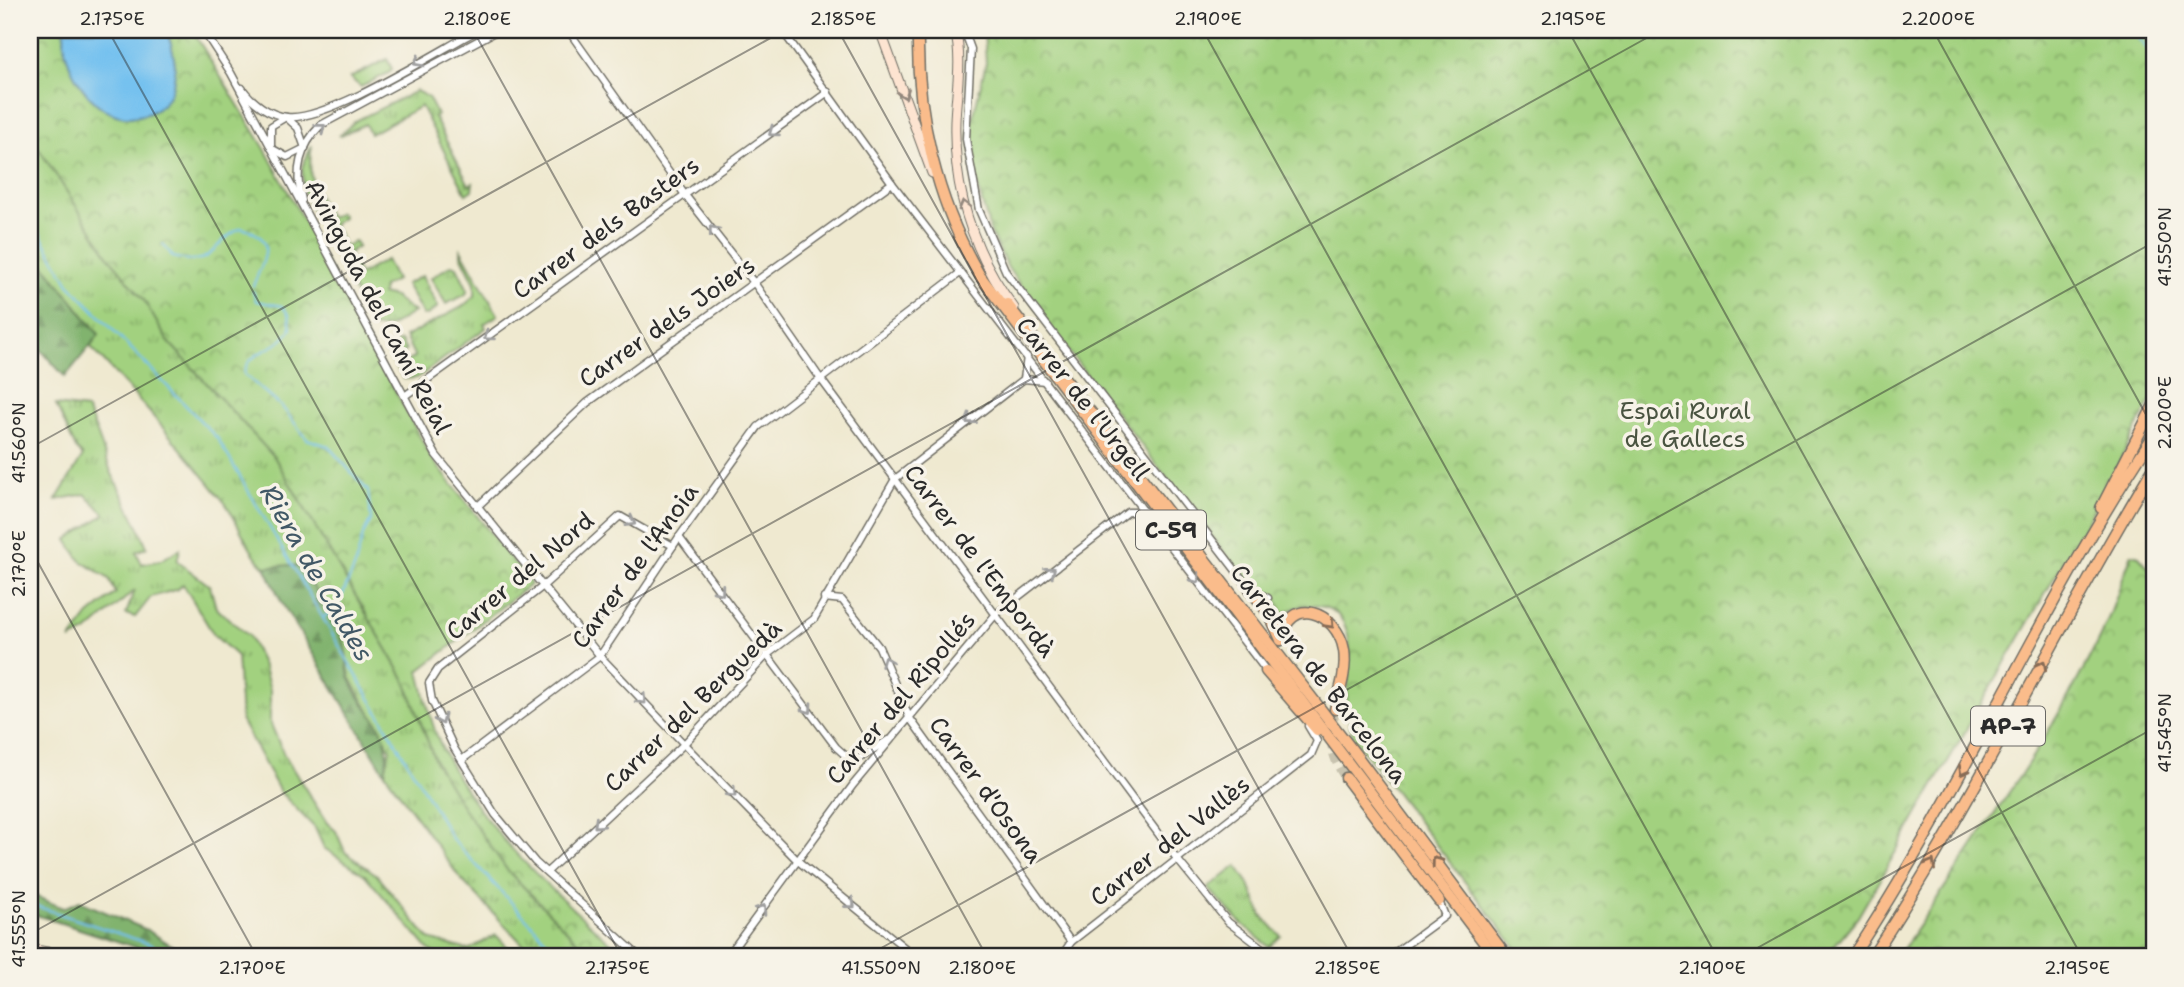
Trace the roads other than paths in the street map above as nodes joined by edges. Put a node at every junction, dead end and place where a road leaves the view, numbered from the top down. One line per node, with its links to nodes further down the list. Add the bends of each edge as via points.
1 (203, 30): 10 (street, Avinguda del Camí Reial)
2 (478, 30): 12 (street, one-way to 12, via 330,110)
3 (498, 30): 14 (street, one-way to 3, via 321,125)
4 (568, 30): 16 (street, Carrer de l'Empordà)
5 (782, 30): 11 (street, Carrer de l'Urgell)
6 (880, 30): 18 (street, one-way to 18)
7 (918, 30): 18 (highway, Carretera de Barcelona / C-59, via 925,120)
8 (955, 30): 21 (street, one-way to 8, via 981,254 960,194)
9 (964, 30): 39 (street, via 971,49 966,139 972,174 979,210 1006,272)
10 (230, 73): 12 (street, via 258,105); 13 (street, Avinguda del Camí Reial)
11 (828, 92): 15 (street, Carrer de l'Urgell); 16 (street, Carrer dels Basters, one-way to 16)
12 (286, 117): 13 (street, via 271,126); 14 (street, via 298,128)
13 (271, 148): 14 (street, via 287,157); 17 (street, Avinguda del Camí Reial)
14 (305, 148): 17 (street, via 297,176)
15 (892, 183): 19 (street, Carrer de l'Urgell); 20 (street, Carrer dels Joiers)
16 (685, 195): 20 (street, Carrer de l'Empordà, one-way to 16); 26 (street, Carrer dels Basters, one-way to 26)
17 (305, 212): 26 (street, Avinguda del Camí Reial)
18 (951, 219): 21 (highway, Carretera de Barcelona / C-59); 52 (highway, Carretera de Barcelona / C-59, via 974,268 1002,309)
19 (960, 273): 22 (street, Carrer de l'Urgell); 23 (street)
20 (755, 284): 23 (street, Carrer de l'Empordà); 32 (street, Carrer dels Joiers, via 587,403)
21 (1029, 330): 47 (highway, Carretera de Barcelona / C-59)
22 (1027, 357): 24 (street); 25 (street, Carrer de l'Urgell)
23 (820, 378): 30 (street, Carrer de l'Empordà); 35 (street, Carrer de l'Anoia, via 758,427)
24 (1024, 379): 25 (street); 30 (street, Carrer del Berguedà, one-way to 30)
25 (1045, 381): 33 (street, Carrer de l'Urgell)
26 (405, 395): 32 (street, Avinguda del Camí Reial, via 436,455)
27 (2154, 405): 36 (highway, via 2095,521)
28 (2154, 435): 36 (highway, AP-7)
29 (2154, 467): 34 (highway, AP-7)
30 (895, 479): 40 (street, Carrer del Berguedà); 42 (street, Carrer de l'Empordà)
31 (2154, 479): 34 (highway)
32 (477, 507): 38 (street, Avinguda del Camí Reial)
33 (1146, 513): 42 (street, Carrer del Ripollés, one-way to 33, via 1128,512); 46 (street, Carrer de l'Urgell, one-way to 46)
34 (2118, 528): 61 (highway, AP-7, one-way to 34)
35 (679, 537): 37 (street, Carrer de l'Anoia); 44 (street, one-way to 44)
36 (2090, 540): 59 (highway, AP-7, one-way to 59)
37 (673, 546): 38 (street, Carrer del Nord, one-way to 37, via 620,516); 45 (street, Carrer de l'Anoia)
38 (542, 587): 45 (street, Avinguda del Camí Reial); 53 (street, Carrer del Nord, one-way to 53, via 430,678 432,701)
39 (1250, 589): 41 (street); 43 (highway)
40 (824, 598): 44 (street, Carrer del Berguedà, via 814,618); 49 (street, Carrer d'Osona, one-way to 40, via 879,647 842,600)
41 (1268, 598)
42 (996, 614): 49 (street, Carrer del Ripollés); 56 (street, Carrer de l'Empordà)
43 (1281, 639): 47 (highway); 48 (highway, one-way to 48, via 1285,625 1303,613 1322,615 1333,624 1345,658)
44 (768, 654): 50 (street, one-way to 50, via 846,756 859,759); 51 (street, Carrer del Berguedà)
45 (600, 656): 51 (street, Avinguda del Camí Reial, one-way to 51); 53 (street, Carrer de l'Anoia)
46 (1266, 671): 52 (highway); 54 (street, Carrer de l'Urgell, via 1314,736 1315,746)
47 (1298, 682): 72 (highway, Carretera de Barcelona / C-59, one-way to 47)
48 (1335, 709)
49 (909, 717): 50 (street, Carrer del Ripollés); 62 (street, Carrer d'Osona)
50 (895, 734): 57 (street, Carrer del Ripollés)
51 (684, 744): 57 (street, Avinguda del Camí Reial, one-way to 57); 58 (street, Carrer del Berguedà, one-way to 58)
52 (1339, 752): 71 (highway, Carretera de Barcelona / C-59)
53 (463, 759): 58 (street, via 495,814)
54 (1307, 759): 56 (street, Carrer del Vallès)
55 (1346, 778): 60 (highway)
56 (1177, 859): 62 (street, Carrer del Vallès); 69 (street, Carrer de l'Empordà, via 1228,922)
57 (798, 861): 66 (street, Carrer del Ripollés, one-way to 57); 67 (street, Avinguda del Camí Reial, one-way to 67)
58 (547, 872): 65 (street)
59 (1901, 881): 73 (highway); 74 (highway, AP-7)
60 (1439, 901): 70 (street, via 1445,916)
61 (1895, 922): 75 (highway, AP-7); 76 (highway)
62 (1071, 942): 68 (street, Carrer del Vallès)
63 (30, 949): 64 (street)
64 (75, 957)
65 (640, 957)
66 (727, 957)
67 (916, 957)
68 (1061, 957)
69 (1274, 957)
70 (1389, 957)
71 (1495, 957)
72 (1507, 957)
73 (1842, 957)
74 (1852, 957)
75 (1872, 957)
76 (1878, 957)

